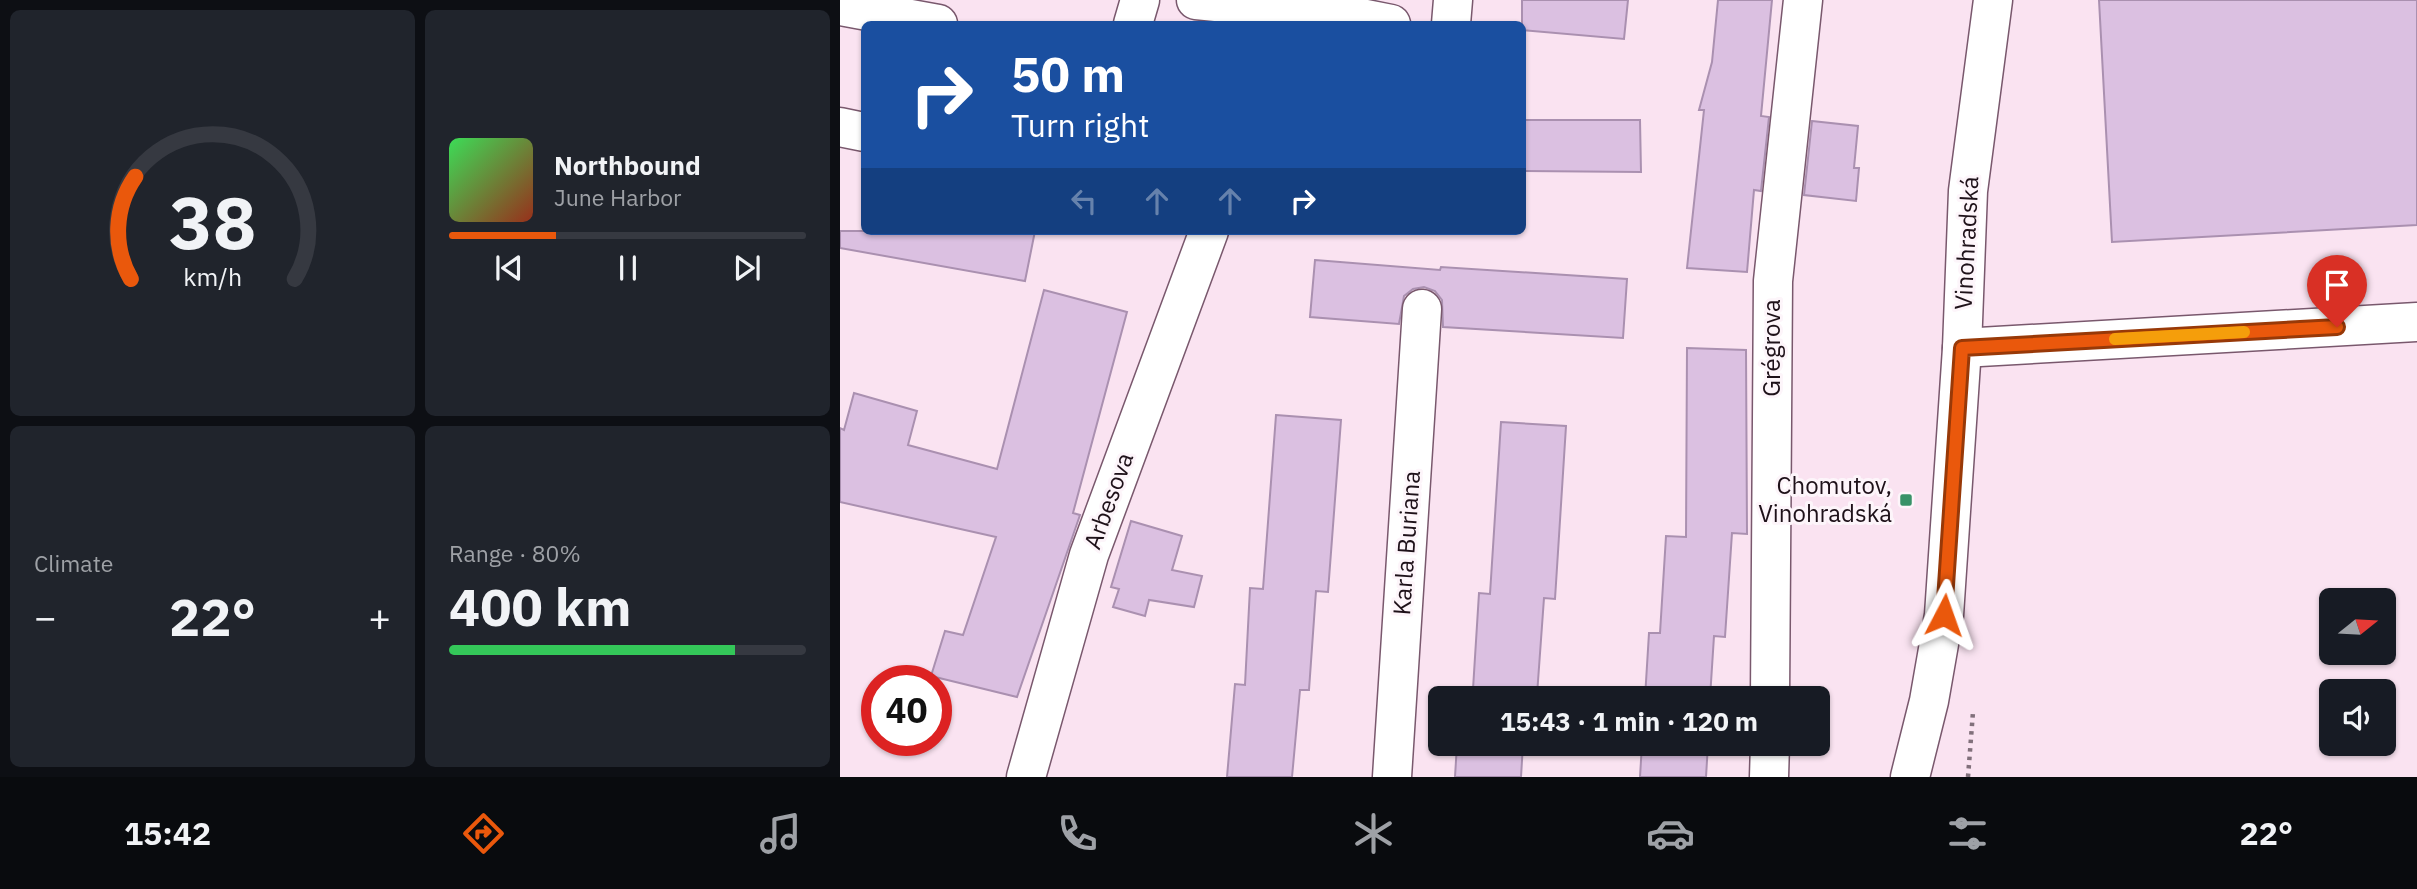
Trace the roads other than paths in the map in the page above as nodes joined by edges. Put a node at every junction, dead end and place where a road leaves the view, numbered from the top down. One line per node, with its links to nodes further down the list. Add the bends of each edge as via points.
1 (1140, 0): 8 (street)
2 (1196, 0): 9 (street)
3 (1453, 0): 10 (street)
4 (1803, 0): 17 (street, Grégrova, via 1773,281)
5 (1993, 0): 16 (street, Vinohradská, via 1968,191)
6 (840, 6): 7 (street)
7 (922, 21)
8 (1134, 21)
9 (1376, 21)
10 (1451, 21)
11 (840, 127): 12 (street)
12 (861, 131)
13 (1208, 235): 19 (street, Arbesova, via 1089,555)
14 (1422, 309): 20 (street, Karla Buriana)
15 (2417, 322): 16 (street)
16 (1962, 348): 22 (street, Vinohradská, via 1944,615)
17 (1770, 686)
18 (1770, 756): 21 (street)
19 (1026, 777)
20 (1392, 777)
21 (1769, 777)
22 (1910, 777)

